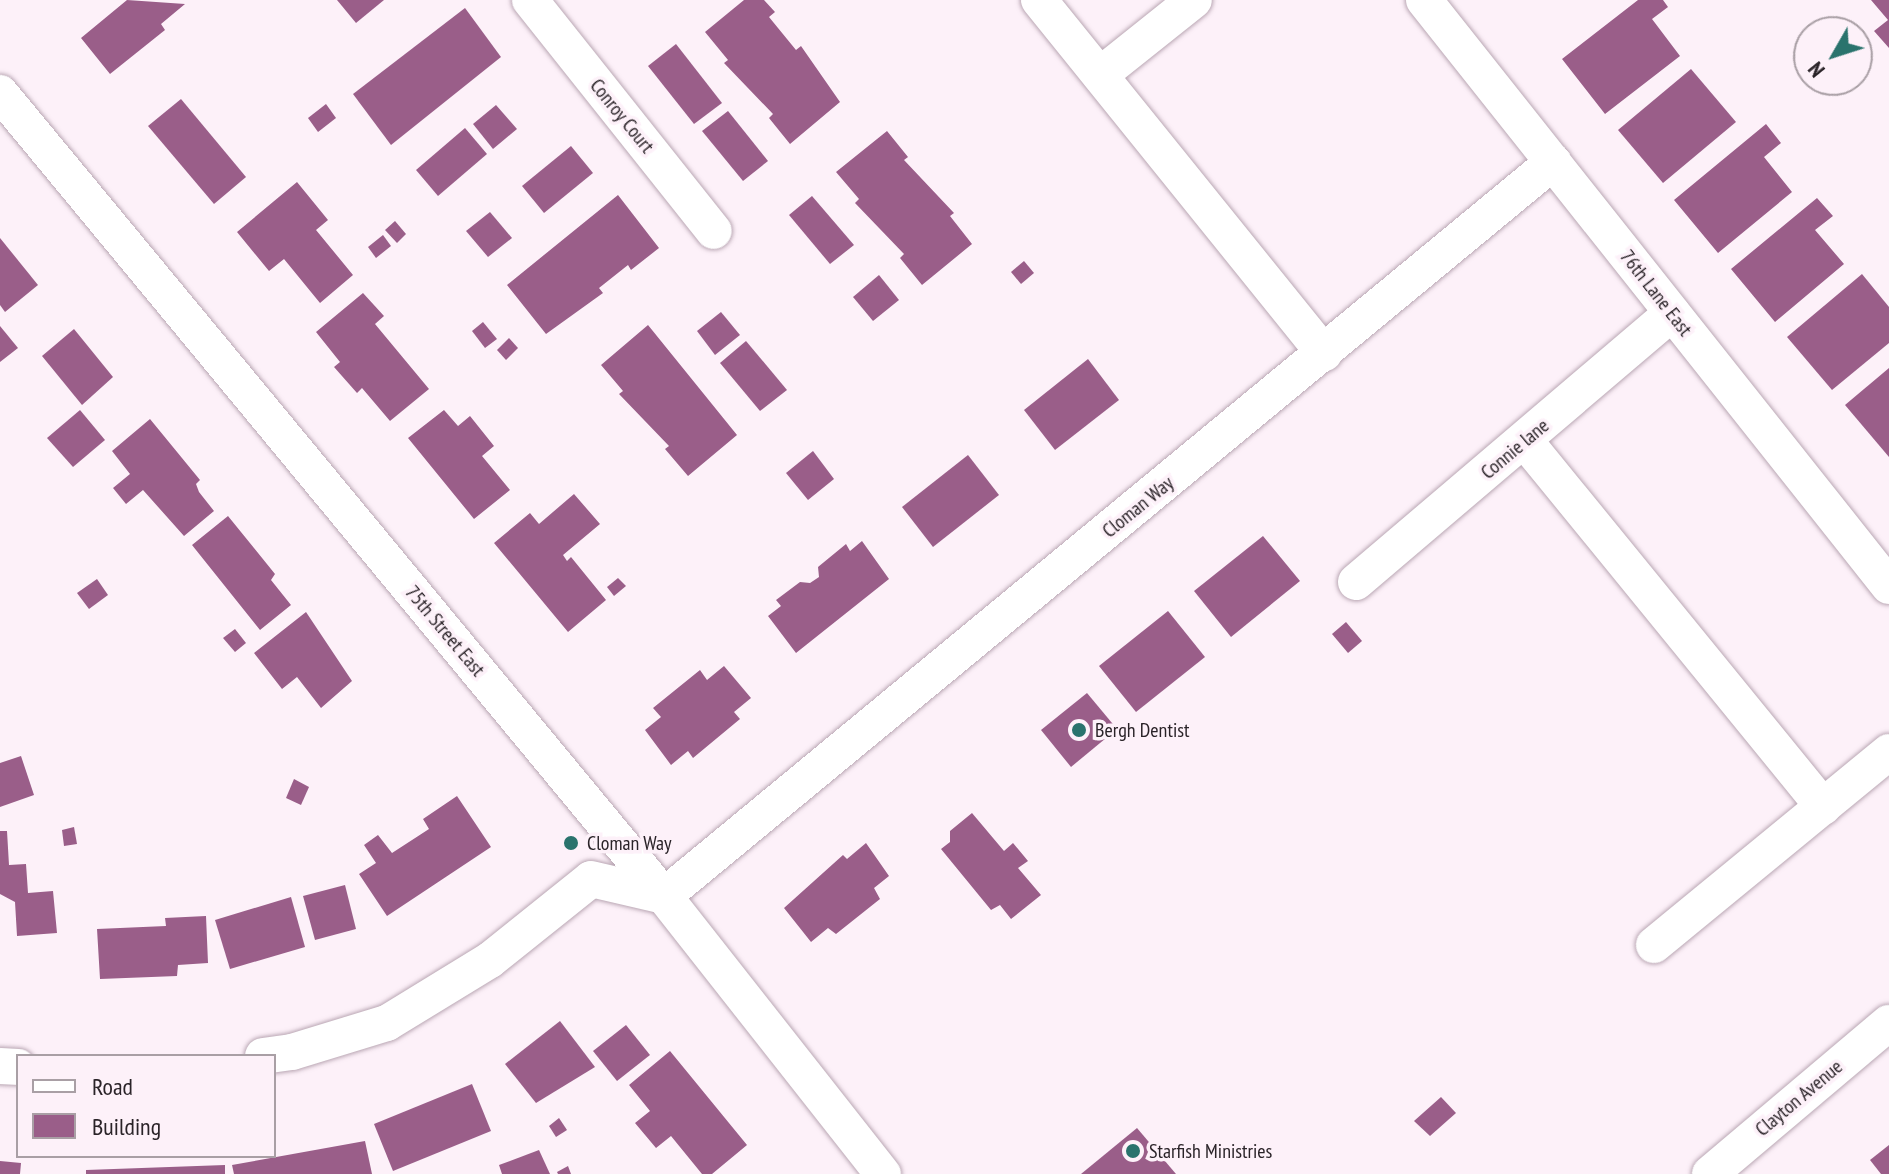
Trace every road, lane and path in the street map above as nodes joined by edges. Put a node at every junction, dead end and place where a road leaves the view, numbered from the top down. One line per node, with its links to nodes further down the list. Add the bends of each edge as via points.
1 (530, 0): 8 (street, Conroy Court)
2 (1039, 0): 5 (street)
3 (1194, 0): 5 (street)
4 (1424, 0): 7 (street, 76th Lane East)
5 (1100, 75): 10 (street)
6 (0, 93): 16 (street, 75th Street East)
7 (1553, 162): 9 (street, 76th Lane East); 10 (street, Cloman Way)
8 (714, 231)
9 (1672, 313): 11 (street, Connie lane); 13 (street, 76th Lane East)
10 (1324, 353): 16 (street, Cloman Way)
11 (1525, 441): 12 (street, Connie lane); 15 (street)
12 (1356, 582)
13 (1889, 586)
14 (1889, 752): 15 (street)
15 (1823, 807): 17 (street)
16 (664, 896): 19 (street, via 591,879 490,960 387,1023); 20 (street, 75th Street East)
17 (1654, 945)
18 (1889, 1023): 21 (street, Clayton Avenue)
19 (276, 1054)
20 (883, 1174)
21 (1710, 1174)

